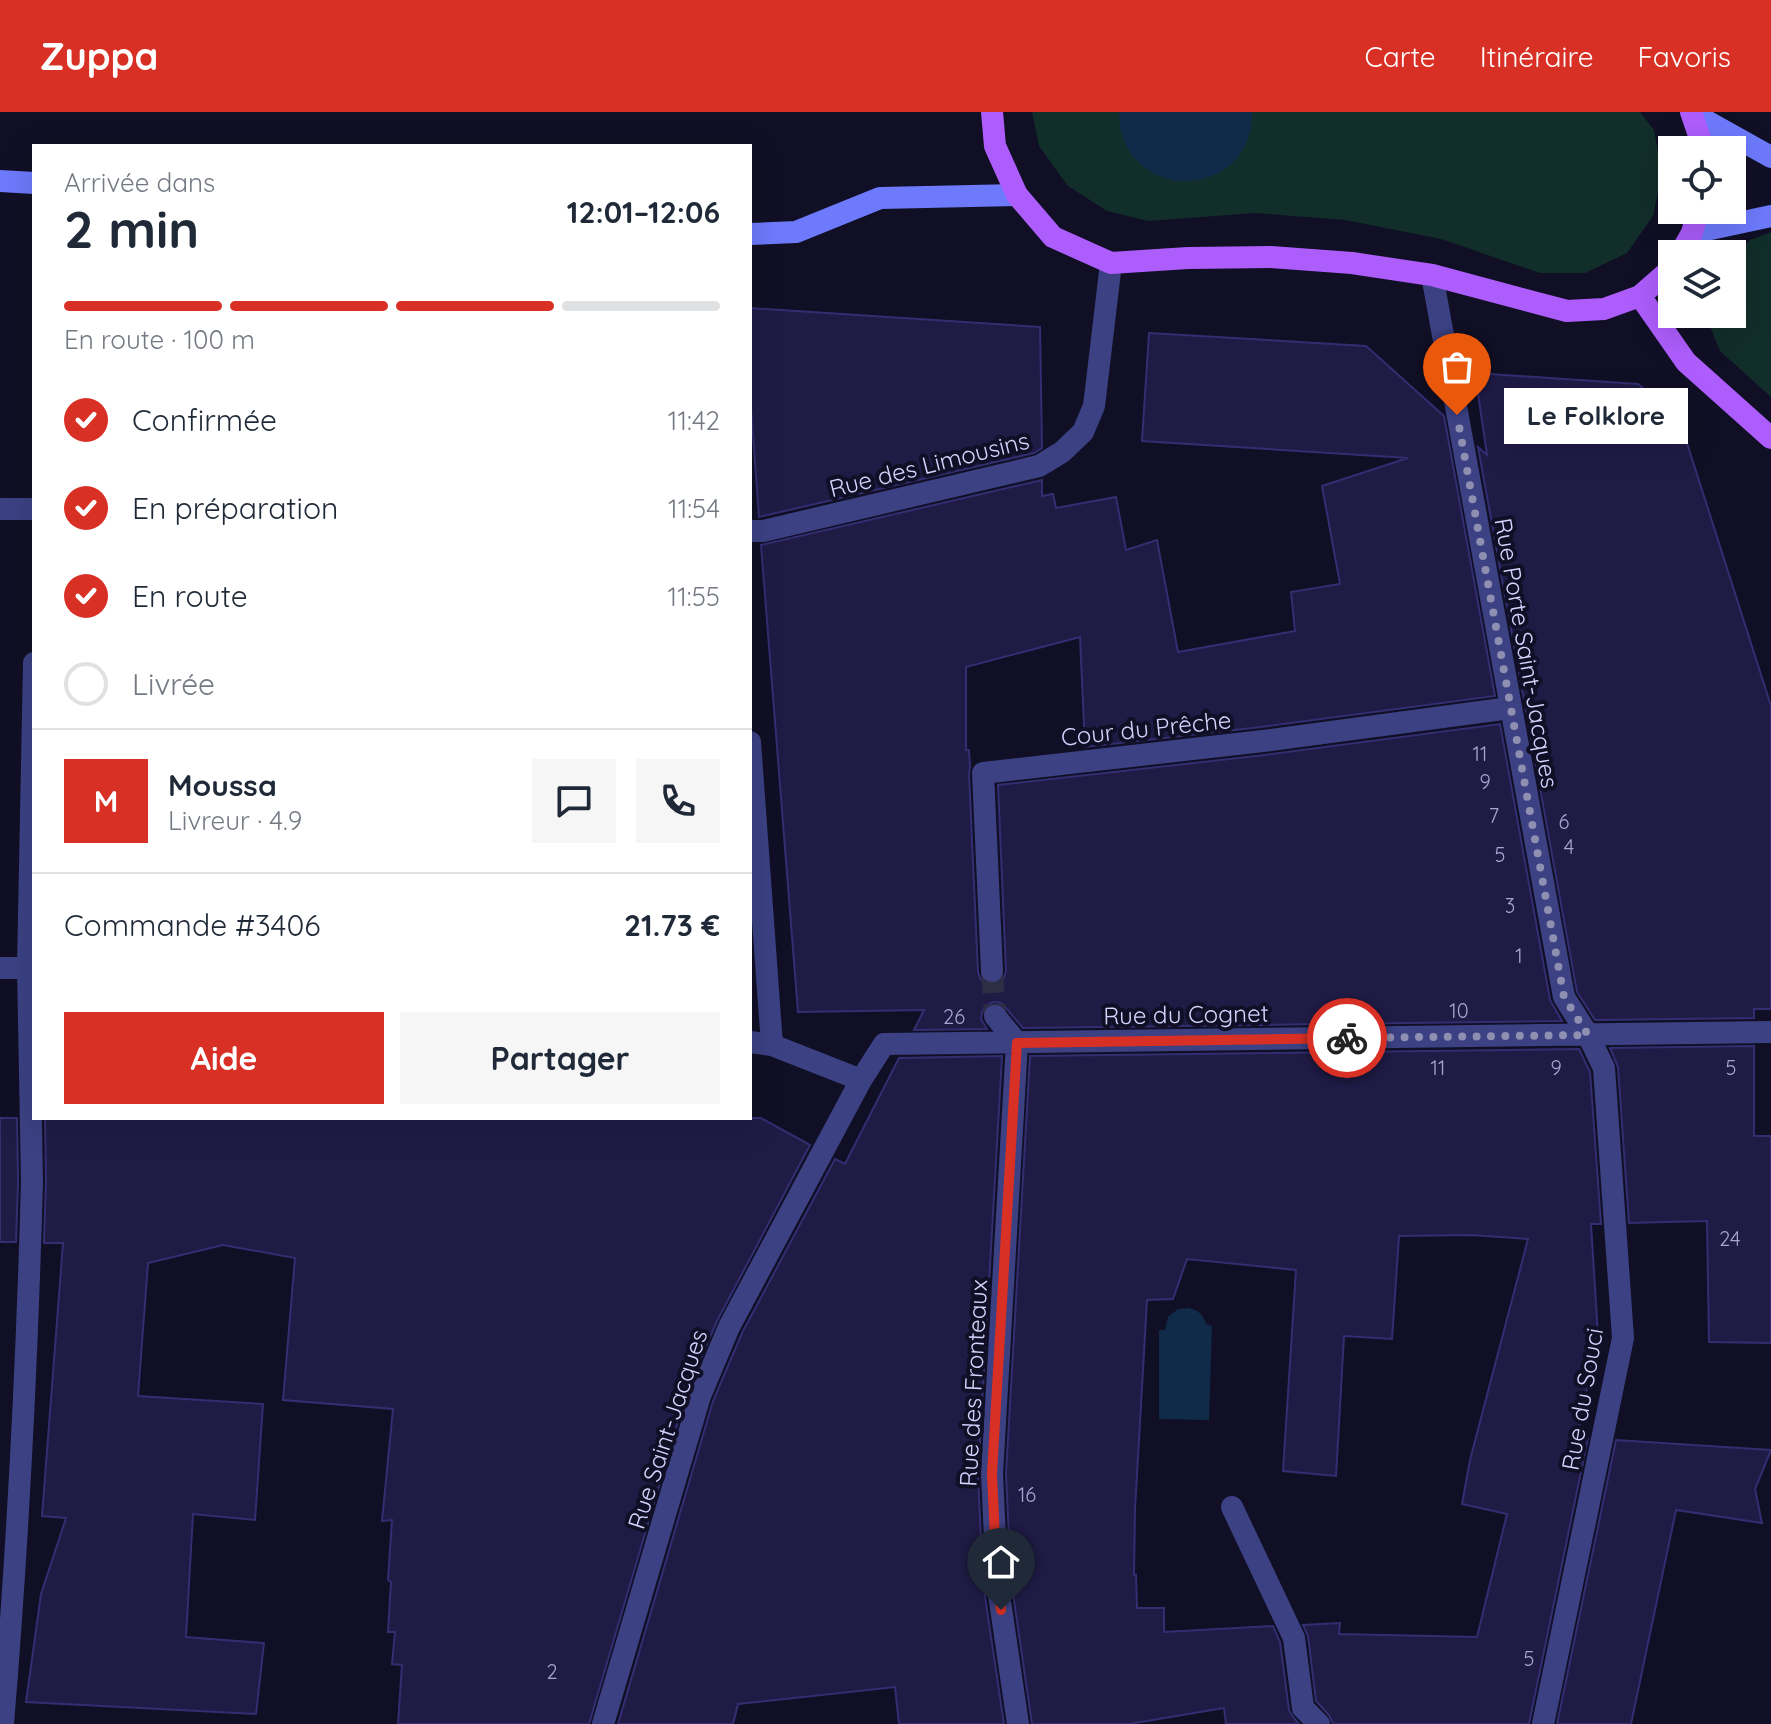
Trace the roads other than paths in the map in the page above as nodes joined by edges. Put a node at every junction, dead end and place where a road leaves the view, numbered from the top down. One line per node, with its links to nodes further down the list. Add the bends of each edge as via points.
1 (992, 112): 7 (main road, via 995,146)
2 (1692, 113): 3 (main road); 4 (main road)
3 (1699, 136)
4 (1771, 157)
5 (0, 181): 6 (main road)
6 (32, 183)
7 (1017, 195): 11 (main road, via 880,198 796,232); 13 (main road, via 1053,237)
8 (1771, 216): 10 (main road)
9 (1694, 224): 10 (main road)
10 (1692, 233): 12 (main road)
11 (752, 234)
12 (1688, 240)
13 (1111, 263): 14 (main road, via 1271,257); 20 (street, Rue des Limousins, via 1094,406 1083,432 1062,452 1039,466)
14 (1432, 275): 16 (main road, via 1567,311 1604,309); 21 (street, Rue Porte Saint-Jacques)
15 (1658, 280): 16 (main road)
16 (1640, 296): 17 (main road, via 1686,362)
17 (1771, 438)
18 (0, 509): 19 (street)
19 (32, 509)
20 (752, 531)
21 (1510, 708): 26 (street, Cour du Prêche, via 983,773); 29 (street, Rue Porte Saint-Jacques, via 1564,997)
22 (752, 797): 31 (street)
23 (32, 866): 24 (street)
24 (31, 967): 25 (street); 34 (street, via 28,1353)
25 (0, 968)
26 (992, 971)
27 (995, 1016): 30 (street)
28 (1771, 1032): 29 (street, Rue du Cognet)
29 (1588, 1035): 30 (street, Rue du Cognet); 40 (street, Rue du Souci, via 1604,1068 1623,1338)
30 (1017, 1043): 32 (street, Rue du Cognet, via 884,1044); 38 (street, Rue des Fronteaux, via 992,1474 997,1581)
31 (761, 1044): 32 (street)
32 (861, 1080): 37 (street, Rue Saint-Jacques, via 729,1327 700,1396)
33 (1232, 1507): 39 (street, via 1294,1638 1303,1708)
34 (5, 1631): 35 (street)
35 (3, 1724): 36 (street)
36 (16, 1724)
37 (603, 1724)
38 (1018, 1724)
39 (1319, 1724)
40 (1543, 1724)

